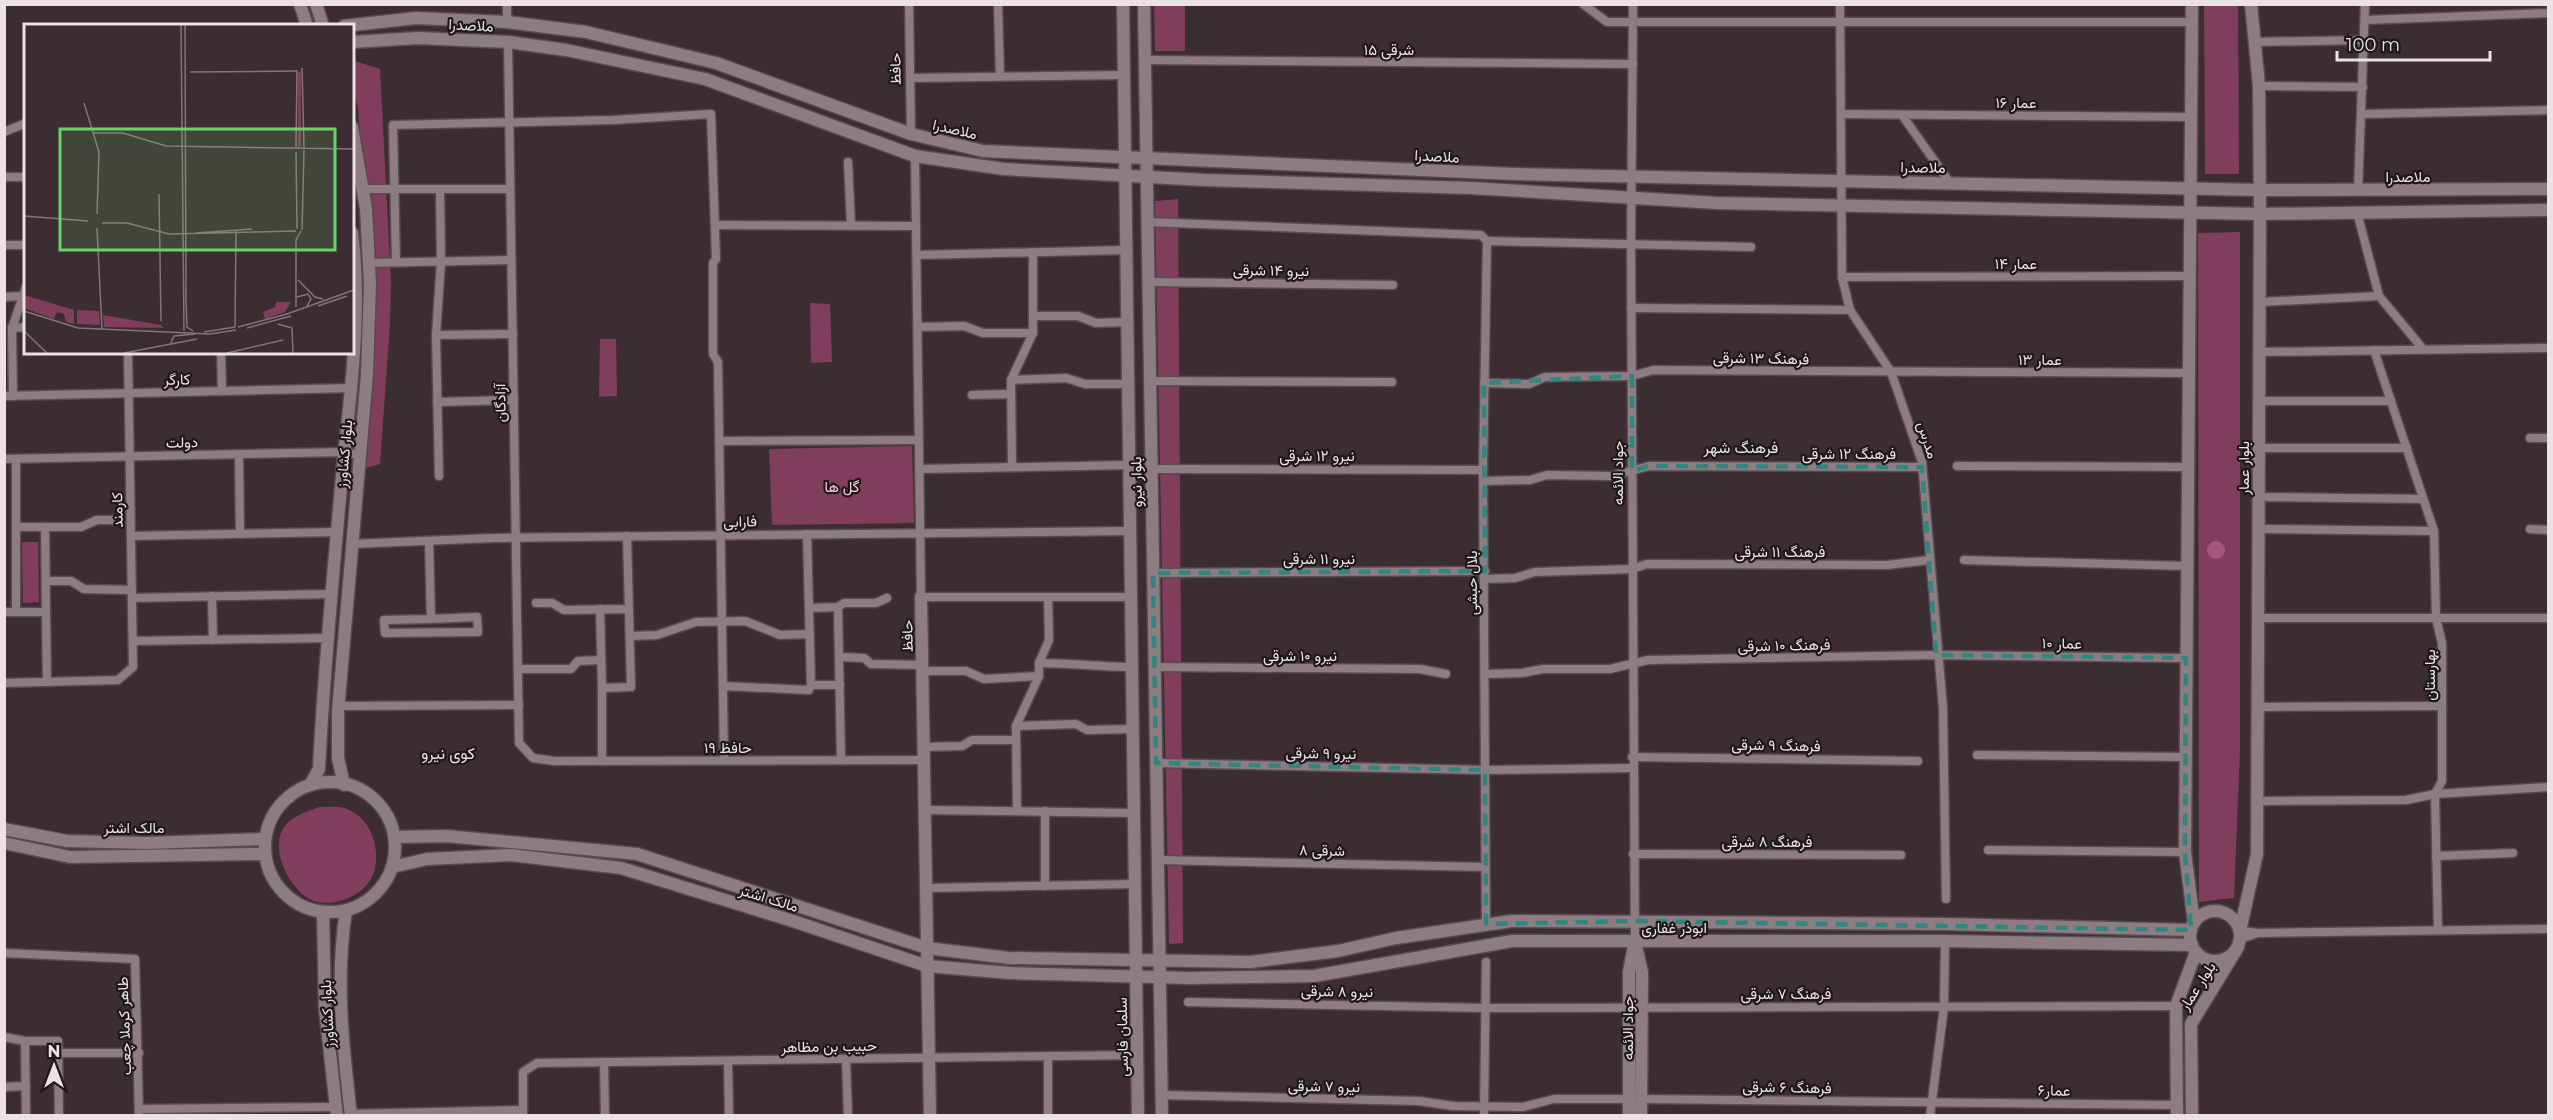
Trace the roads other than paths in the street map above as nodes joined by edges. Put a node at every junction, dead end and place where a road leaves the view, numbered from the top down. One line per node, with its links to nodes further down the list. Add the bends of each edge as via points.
1 (300, 4): 20 (main road)
2 (316, 4): 21 (main road)
3 (507, 4): 16 (street)
4 (909, 4): 31 (street, حافظ)
5 (998, 4): 30 (street)
6 (1123, 4): 29 (main road, بلوار نیرو)
7 (1144, 4): 27 (main road, بلوار نیرو)
8 (1583, 4): 17 (street, via 1607,22)
9 (1633, 4): 17 (street, جواد الائمه)
10 (1840, 4): 18 (street, مدرس)
11 (2192, 4): 19 (main road)
12 (2251, 4): 26 (main road, بلوار عمار)
13 (2365, 4): 15 (street)
14 (2548, 13): 15 (street)
15 (2365, 20): 23 (street)
16 (507, 22): 22 (main road, ملاصدرا, via 416,18); 42 (main road, ملاصدرا, via 586,32 716,63)
17 (1633, 22): 18 (street); 28 (street, جواد الائمه)
18 (1840, 22): 19 (street); 35 (street, مدرس)
19 (2192, 22): 38 (main road)
20 (306, 24)
21 (322, 24)
22 (354, 25)
23 (2364, 40): 26 (street); 33 (street)
24 (354, 42): 25 (main road, ملاصدرا, via 418,38)
25 (508, 42): 40 (street, آزادگان); 44 (main road, ملاصدرا, via 705,79)
26 (2253, 42): 32 (main road, بلوار عمار)
27 (1145, 60): 28 (street, ۱۵ شرقی); 46 (main road, بلوار نیرو)
28 (1633, 64): 49 (street, جواد الائمه)
29 (1124, 75): 30 (street); 45 (main road, بلوار نیرو)
30 (1000, 76): 31 (street)
31 (910, 78): 42 (street, حافظ)
32 (2259, 86): 33 (street); 62 (main road, بلوار عمار)
33 (2363, 87): 36 (street)
34 (2548, 110): 36 (street)
35 (1841, 114): 37 (street, عمار ۱۶); 53 (street, مدرس)
36 (2362, 114): 63 (street)
37 (1902, 115): 38 (street, عمار ۱۶); 54 (street)
38 (2191, 117): 60 (main road)
39 (24, 124): 41 (street)
40 (509, 124): 55 (street, via 393,125); 59 (street, آزادگان); 72 (street, via 711,114)
41 (4, 132)
42 (911, 134): 45 (main road, ملاصدرا, via 983,151)
43 (354, 138): 57 (main road, بلوار کشاورز)
44 (915, 156): 48 (main road, ملاصدرا, via 1004,170); 74 (street, حافظ)
45 (1125, 157): 46 (main road, ملاصدرا); 48 (main road, بلوار نیرو)
46 (1146, 158): 49 (main road, ملاصدرا); 52 (main road, بلوار نیرو)
47 (848, 162): 73 (street)
48 (1125, 176): 52 (main road, ملاصدرا); 80 (main road, بلوار نیرو)
49 (1632, 176): 53 (main road, ملاصدرا); 64 (street, جواد الائمه)
50 (4, 177): 51 (street)
51 (24, 177)
52 (1146, 177): 64 (main road, ملاصدرا, via 1471,188); 71 (main road, بلوار نیرو)
53 (1841, 180): 54 (main road, ملاصدرا); 65 (street, مدرس)
54 (1950, 183): 56 (main road, ملاصدرا)
55 (394, 188): 57 (street); 58 (street); 84 (street)
56 (2153, 188): 60 (main road, ملاصدرا); 67 (main road, via 2157,199)
57 (363, 189): 86 (main road, بلوار کشاورز)
58 (440, 189): 59 (street); 85 (street)
59 (510, 189): 83 (street, آزادگان)
60 (2191, 189): 62 (main road, ملاصدرا); 68 (main road)
61 (2548, 189): 63 (main road, ملاصدرا)
62 (2259, 190): 63 (main road, ملاصدرا); 70 (main road, بلوار عمار)
63 (2358, 192): 69 (main road)
64 (1632, 198): 65 (main road, ملاصدرا); 76 (street, جواد الائمه)
65 (1841, 204): 67 (main road, ملاصدرا); 88 (street, مدرس)
66 (2548, 210): 69 (main road, ملاصدرا)
67 (2152, 211): 68 (main road, ملاصدرا)
68 (2190, 212): 70 (main road, ملاصدرا); 87 (main road)
69 (2357, 212): 70 (main road, ملاصدرا); 93 (street)
70 (2260, 213): 95 (main road, بلوار عمار)
71 (1147, 222): 75 (street, via 1481,235); 89 (main road, بلوار نیرو)
72 (716, 225): 73 (street); 134 (street, via 713,354 718,362)
73 (851, 225): 74 (street)
74 (916, 226): 82 (street, حافظ)
75 (1487, 241): 76 (street); 119 (street, بلال حبشی)
76 (1630, 244): 79 (street); 96 (street, جواد الائمه)
77 (4, 245): 78 (street)
78 (24, 245)
79 (1751, 247)
80 (1126, 250): 81 (street); 99 (main road, بلوار نیرو)
81 (1033, 252): 82 (street); 98 (street)
82 (917, 255): 101 (street, حافظ)
83 (511, 260): 85 (street); 104 (street, آزادگان)
84 (396, 262): 85 (street); 86 (street)
85 (441, 262): 105 (street)
86 (369, 263): 138 (main road, بلوار کشاورز, via 367,374)
87 (2190, 276): 88 (street, عمار ۱۴); 114 (main road)
88 (1842, 277): 97 (street, مدرس)
89 (1148, 282): 90 (street, نیرو ۱۴ شرقی); 117 (main road, بلوار نیرو)
90 (1393, 285)
91 (24, 292): 92 (street)
92 (22, 296): 94 (street); 102 (street)
93 (2379, 296): 95 (street); 108 (street)
94 (4, 297)
95 (2259, 302): 109 (main road, بلوار عمار)
96 (1631, 308): 97 (street); 115 (street, جواد الائمه)
97 (1850, 310): 113 (street, مدرس)
98 (1033, 316): 99 (street); 103 (street)
99 (1127, 322): 120 (main road, بلوار نیرو)
100 (24, 327): 102 (street)
101 (918, 327): 103 (street, via 964,326 983,333); 133 (street, حافظ)
102 (12, 328): 126 (street)
103 (1033, 333): 116 (street)
104 (513, 334): 105 (street); 127 (street, آزادگان)
105 (436, 335): 130 (street)
106 (2548, 348): 108 (street)
107 (2374, 350): 108 (street); 109 (street); 129 (street, بهارستان)
108 (2423, 350)
109 (2259, 352): 128 (main road, بلوار عمار)
110 (129, 354): 123 (street, کارمند)
111 (221, 354): 122 (street)
112 (352, 354): 121 (main road, بلوار کشاورز)
113 (1891, 372): 114 (street, عمار ۱۳); 115 (street, فرهنگ ۱۳ شرقی, via 1653,370); 146 (street, مدرس)
114 (2189, 373): 147 (main road)
115 (1632, 376): 119 (street, فرهنگ ۱۳ شرقی, via 1545,377 1529,384); 151 (street, جواد الائمه)
116 (1011, 380): 120 (street, via 1066,378 1085,384); 124 (street)
117 (1149, 381): 118 (street); 149 (main road, بلوار نیرو)
118 (1392, 382)
119 (1484, 383): 150 (street, بلال حبشی)
120 (1128, 384): 143 (main road, بلوار نیرو)
121 (351, 388): 122 (street, کارگر); 137 (main road, بلوار کشاورز)
122 (222, 391): 123 (street, کارگر)
123 (129, 393): 126 (street, کارگر); 140 (street, کارمند)
124 (1011, 394): 125 (street); 145 (street)
125 (972, 395)
126 (9, 396)
127 (514, 400): 130 (street); 171 (street, آزادگان)
128 (2259, 401): 129 (street); 135 (main road, بلوار عمار)
129 (2391, 401): 136 (street, بهارستان)
130 (438, 402): 152 (street)
131 (2530, 438): 132 (street)
132 (2548, 438)
133 (919, 440): 134 (street); 148 (street, حافظ)
134 (719, 441): 168 (street)
135 (2258, 448): 136 (street); 154 (main road, بلوار عمار)
136 (2407, 448): 155 (street, بهارستان)
137 (345, 453): 138 (street, دولت); 139 (street, دولت); 164 (main road, بلوار کشاورز)
138 (359, 454): 173 (main road, بلوار کشاورز)
139 (239, 455): 140 (street, دولت); 166 (street)
140 (130, 457): 142 (street, دولت); 169 (street, کارمند)
141 (4, 459): 142 (street, دولت)
142 (16, 459): 157 (street)
143 (1129, 465): 145 (street); 162 (main road, بلوار نیرو)
144 (1957, 466): 147 (street)
145 (1012, 467): 148 (street)
146 (1922, 467): 151 (street, فرهنگ ۱۲ شرقی, via 1649,466); 174 (street, مدرس)
147 (2188, 467): 176 (main road)
148 (920, 469): 165 (street, حافظ)
149 (1150, 469): 150 (street, نیرو ۱۲ شرقی); 178 (main road, بلوار نیرو)
150 (1483, 470): 153 (street, بلال حبشی)
151 (1632, 471): 153 (street, فرهنگ ۱۲ شرقی, via 1611,476 1546,475 1530,480); 177 (street, جواد الائمه)
152 (439, 476)
153 (1484, 482): 179 (street, بلال حبشی)
154 (2258, 497): 155 (street); 159 (main road, بلوار عمار)
155 (2423, 499): 163 (street, بهارستان)
156 (113, 520): 158 (street, via 97,520 81,527)
157 (16, 527): 158 (street); 194 (street)
158 (45, 527): 180 (street)
159 (2258, 529): 163 (street); 196 (main road, بلوار عمار)
160 (2530, 530): 161 (street)
161 (2548, 530)
162 (1130, 531): 165 (street, فارابی); 185 (main road, بلوار نیرو)
163 (2434, 531): 197 (street, بهارستان)
164 (337, 532): 166 (street); 182 (main road, بلوار کشاورز)
165 (921, 533): 167 (street, فارابی); 184 (street, حافظ)
166 (240, 534): 169 (street)
167 (807, 534): 168 (street, فارابی); 190 (street)
168 (721, 535): 170 (street, فارابی); 200 (street)
169 (131, 536): 181 (street, کارمند)
170 (627, 536): 171 (street, فارابی); 192 (street)
171 (516, 537): 172 (street, فارابی); 215 (street, آزادگان)
172 (429, 541): 173 (street, فارابی); 199 (street)
173 (351, 544): 226 (main road, بلوار کشاورز)
174 (1929, 560): 177 (street, فرهنگ ۱۱ شرقی, via 1887,565 1647,564); 206 (street, مدرس)
175 (1964, 560): 176 (street)
176 (2187, 566): 208 (main road)
177 (1632, 569): 179 (street, فرهنگ ۱۱ شرقی, via 1534,572 1515,578); 211 (street, جواد الائمه)
178 (1153, 573): 179 (street, نیرو ۱۱ شرقی); 213 (main road, بلوار نیرو)
179 (1485, 575): 217 (street, بلال حبشی)
180 (45, 581): 181 (street, via 71,581 84,589); 195 (street)
181 (132, 594): 183 (street); 205 (street, کارمند)
182 (331, 594): 183 (street); 203 (main road, بلوار کشاورز)
183 (212, 596): 204 (street)
184 (921, 597): 187 (street); 214 (main road, حافظ)
185 (1131, 597): 187 (street); 212 (main road, بلوار نیرو)
186 (886, 598): 189 (street, via 876,603 844,603)
187 (1048, 598): 210 (street, via 1049,640)
188 (536, 603): 191 (street, via 552,603 564,610)
189 (838, 607): 190 (street); 207 (street)
190 (809, 608): 201 (street)
191 (600, 609): 192 (street); 209 (street)
192 (629, 609): 202 (street)
193 (4, 612): 194 (street)
194 (16, 612): 195 (street)
195 (45, 612): 219 (street)
196 (2258, 618): 197 (street); 228 (main road, بلوار عمار)
197 (2436, 618): 198 (street); 227 (street, بهارستان, via 2442,643)
198 (2548, 618)
199 (431, 619): 199 (street, via 384,620 385,633 478,632 477,617)
200 (722, 621): 201 (street, via 745,621 780,635); 202 (street, via 696,622 657,635); 223 (street)
201 (810, 634): 222 (street)
202 (630, 636): 224 (street, via 631,687)
203 (327, 638): 204 (street); 245 (main road, بلوار کشاورز, via 320,769)
204 (213, 640): 205 (street)
205 (133, 641): 219 (street, کارمند, via 133,667 118,680)
206 (1936, 655): 208 (street, عمار ۱۰); 211 (street, فرهنگ ۱۰ شرقی, via 1648,660); 270 (street, مدرس, via 1943,719)
207 (840, 657): 214 (street); 221 (street)
208 (2186, 658): 235 (main road)
209 (601, 660): 215 (street, via 578,661 572,669); 224 (street)
210 (1039, 663): 212 (street); 218 (street)
211 (1632, 664): 217 (street, فرهنگ ۱۰ شرقی, via 1610,669); 234 (street, جواد الائمه)
212 (1132, 667): 230 (main road, بلوار نیرو)
213 (1154, 667): 216 (street, نیرو ۱۰ شرقی, via 1419,669); 241 (main road, بلوار نیرو)
214 (923, 668): 218 (street, via 966,671 984,679); 232 (main road, حافظ)
215 (518, 669): 225 (street, آزادگان)
216 (1446, 674)
217 (1485, 674): 243 (street, بلال حبشی)
218 (1039, 676): 229 (street)
219 (47, 682): 220 (street)
220 (4, 683)
221 (840, 684): 222 (street); 238 (street)
222 (811, 685): 223 (street, via 809,690)
223 (723, 686): 237 (street)
224 (602, 688): 239 (street)
225 (519, 705): 226 (street); 236 (street, آزادگان, via 519,743)
226 (338, 706): 244 (main road, بلوار کشاورز, via 338,758)
227 (2442, 706): 228 (street); 247 (street, بهارستان, via 2442,782)
228 (2257, 707): 248 (main road, بلوار عمار)
229 (1016, 726): 230 (street, via 1076,724 1087,730); 231 (street)
230 (1133, 729): 252 (main road, بلوار نیرو)
231 (1016, 740): 232 (street, حافظ ۱۹, via 972,740 962,746); 250 (street)
232 (924, 753): 238 (street, حافظ ۱۹); 249 (main road, حافظ)
233 (1977, 755): 235 (street)
234 (1632, 757): 240 (street, فرهنگ ۹ شرقی); 242 (street, جواد الائمه)
235 (2186, 757): 258 (main road)
236 (533, 758): 239 (street, حافظ ۱۹)
237 (724, 760): 238 (street, حافظ ۱۹); 239 (street, حافظ ۱۹)
238 (841, 760)
239 (602, 761)
240 (1918, 761)
241 (1156, 763): 243 (street, نیرو ۹ شرقی); 264 (main road, بلوار نیرو)
242 (1632, 768): 243 (street, نیرو ۹ شرقی); 261 (street, جواد الائمه)
243 (1485, 770): 266 (street, بلال حبشی)
244 (344, 784): 245 (main road); 254 (main road, via 374,799 388,816)
245 (310, 785): 255 (main road, via 279,806)
246 (2548, 788): 247 (street)
247 (2435, 794): 248 (street, via 2406,800); 263 (street, بهارستان)
248 (2257, 801): 278 (main road, بلوار عمار, via 2257,854)
249 (925, 810): 250 (street); 269 (main road, حافظ)
250 (1017, 811): 251 (street)
251 (1045, 812): 252 (street); 268 (street)
252 (1134, 813): 267 (main road, بلوار نیرو)
253 (4, 829): 255 (main road, مالک اشتر, via 67,842)
254 (395, 837): 265 (main road); 281 (main road, مالک اشتر, via 446,836 637,854)
255 (265, 839): 260 (main road)
256 (4, 843): 260 (main road, مالک اشتر, via 70,857)
257 (1988, 850): 258 (street)
258 (2185, 852): 275 (main road)
259 (2513, 853): 263 (street)
260 (264, 854): 272 (main road, via 270,876 284,894 302,907)
261 (1633, 854): 262 (street, فرهنگ ۸ شرقی); 273 (street, جواد الائمه)
262 (1901, 855)
263 (2436, 855): 277 (street, بهارستان)
264 (1158, 860): 266 (street, ۸ شرقی); 285 (main road, بلوار نیرو)
265 (392, 867): 271 (main road, via 382,887 366,902); 287 (main road, مالک اشتر, via 427,859 511,855 621,868)
266 (1485, 867): 274 (street, بلال حبشی)
267 (1135, 884): 268 (street); 284 (main road, بلوار نیرو)
268 (1045, 886): 269 (street)
269 (926, 888): 281 (main road, حافظ)
270 (1946, 899)
271 (346, 911): 272 (main road); 317 (main road, بلوار کشاورز, via 339,951)
272 (323, 912): 310 (main road, بلوار کشاورز, via 325,1009)
273 (1634, 921): 274 (main road, ابوذر غفاری); 275 (main road, ابوذر غفاری); 280 (street, جواد الائمه)
274 (1486, 924): 285 (main road, ابوذر غفاری, via 1338,951 1250,962)
275 (2192, 927): 278 (main road, via 2207,912 2224,912 2232,916); 282 (main road)
276 (2548, 929): 277 (street)
277 (2438, 930): 278 (street, via 2259,933)
278 (2239, 939): 282 (main road, via 2225,959 2217,961 2202,957); 330 (main road, بلوار عمار, via 2190,1024)
279 (1945, 941): 280 (main road, ابوذر غفاری); 282 (main road, ابوذر غفاری); 293 (street)
280 (1635, 942): 289 (main road, ابوذر غفاری, via 1512,941 1314,976); 291 (main road, جواد الائمه, via 1629,972)
281 (927, 948): 284 (main road, مالک اشتر, via 1009,958); 287 (main road, حافظ)
282 (2194, 948): 292 (main road, بلوار عمار)
283 (4, 953): 298 (street, طاهر کرملا چعب, via 135,959)
284 (1136, 959): 285 (main road, مالک اشتر); 288 (main road, سلمان فارسی)
285 (1160, 960): 289 (main road)
286 (1486, 962): 294 (street)
287 (927, 966): 288 (main road, مالک اشتر, via 1010,973); 301 (main road, حافظ)
288 (1137, 976): 289 (main road, ابوذر غفاری); 299 (main road, سلمان فارسی)
289 (1160, 977): 307 (main road)
290 (1188, 1002): 294 (street, نیرو ۸ شرقی)
291 (1635, 1006): 293 (street, فرهنگ ۷ شرقی); 294 (street, نیرو ۸ شرقی); 308 (main road, جواد الائمه)
292 (2176, 1006): 293 (street, فرهنگ ۷ شرقی); 312 (main road, بلوار عمار)
293 (1944, 1007): 309 (street)
294 (1485, 1008): 311 (street)
295 (4, 1037): 296 (street)
296 (25, 1041): 297 (street, via 58,1041); 305 (street)
297 (58, 1053): 298 (street); 319 (street)
298 (139, 1053): 313 (street, طاهر کرملا چعب)
299 (1138, 1055): 300 (street, حبیب بن مظاهر); 325 (main road, سلمان فارسی)
300 (1048, 1056): 301 (street, حبیب بن مظاهر); 324 (street)
301 (929, 1058): 302 (street, حبیب بن مظاهر); 323 (main road, حافظ)
302 (846, 1059): 303 (street, حبیب بن مظاهر); 322 (street)
303 (728, 1061): 304 (street, حبیب بن مظاهر); 321 (street)
304 (604, 1062): 315 (street, حبیب بن مظاهر, via 537,1064 523,1072); 320 (street)
305 (26, 1086): 306 (street); 318 (street)
306 (4, 1087)
307 (1162, 1095): 311 (street, نیرو ۷ شرقی, via 1419,1101); 326 (main road)
308 (1635, 1099): 309 (street, فرهنگ ۶ شرقی); 311 (street, نیرو ۷ شرقی, via 1554,1099); 327 (main road, جواد الائمه); 328 (main road, جواد الائمه)
309 (1932, 1102): 312 (street, عمار۶); 329 (street)
310 (336, 1111): 314 (street)
311 (1484, 1111)
312 (2176, 1111)
313 (139, 1112): 314 (street)
314 (251, 1112)
315 (523, 1113): 316 (street)
316 (433, 1114): 317 (street)
317 (350, 1115)
318 (26, 1116)
319 (59, 1116)
320 (605, 1116)
321 (729, 1116)
322 (848, 1116)
323 (930, 1116)
324 (1048, 1116)
325 (1138, 1116)
326 (1162, 1116)
327 (1629, 1116)
328 (1641, 1116)
329 (1930, 1116)
330 (2192, 1116)

